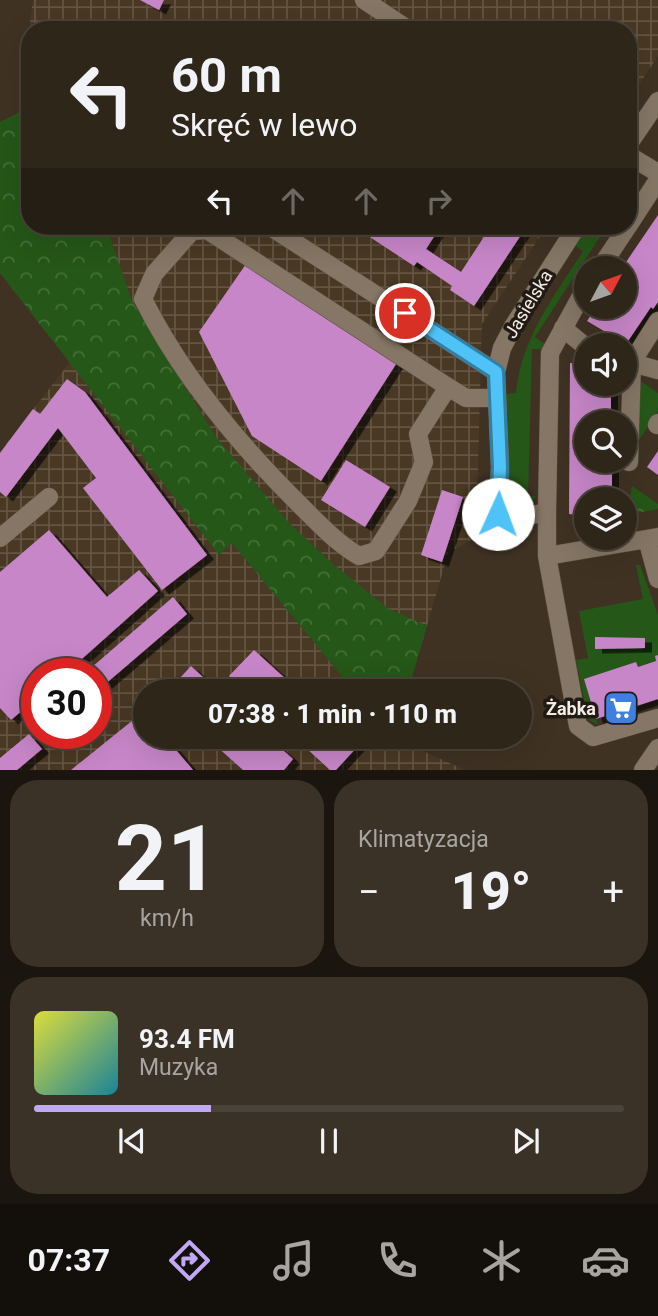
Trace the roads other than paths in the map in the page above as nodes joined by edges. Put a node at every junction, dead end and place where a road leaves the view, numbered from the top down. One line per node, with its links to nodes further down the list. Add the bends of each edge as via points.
1 (364, 0): 2 (street)
2 (396, 21)
3 (658, 101): 4 (street)
4 (637, 132)
5 (637, 160): 6 (street)
6 (658, 173)
7 (658, 180): 8 (street)
8 (637, 212)
9 (188, 235): 23 (street, via 154,274 142,299 163,339 265,471 341,545 359,556 376,551 408,502 424,462 418,434)
10 (214, 235): 23 (street)
11 (283, 235): 22 (street)
12 (571, 235): 22 (street, Jasielska, via 514,325)
13 (622, 235): 14 (street)
14 (608, 256)
15 (574, 308): 17 (street)
16 (658, 321): 19 (street)
17 (563, 328): 18 (street); 26 (street, via 550,354)
18 (574, 337)
19 (637, 351)
20 (637, 364): 21 (street)
21 (658, 370)
22 (496, 372): 24 (street, Jasielska)
23 (448, 387): 24 (street, via 466,398)
24 (496, 398): 26 (street, Jasielska, via 498,514)
25 (49, 497): 27 (street)
26 (547, 512): 29 (street)
27 (0, 538)
28 (653, 538): 29 (street); 30 (street)
29 (547, 556): 31 (street, via 579,726 593,737)
30 (658, 579)
31 (658, 718)
32 (658, 748): 33 (street)
33 (643, 770)

